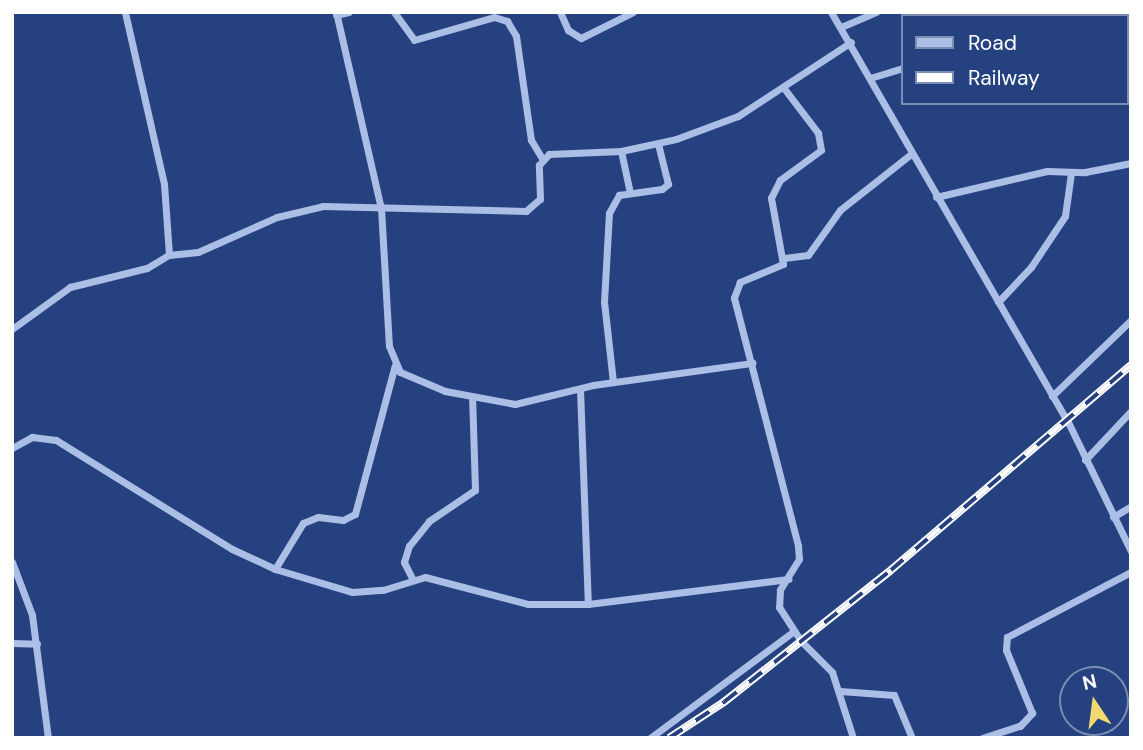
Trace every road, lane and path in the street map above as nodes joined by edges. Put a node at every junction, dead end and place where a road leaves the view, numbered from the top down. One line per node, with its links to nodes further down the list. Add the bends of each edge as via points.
1 (125, 12): 23 (street, via 164,184)
2 (349, 12): 8 (street)
3 (394, 12): 17 (street, via 414,40 494,17 507,21 516,36 531,140)
4 (560, 12): 5 (street, via 568,30 581,38)
5 (633, 12)
6 (831, 12): 9 (street)
7 (876, 12): 9 (street)
8 (336, 14): 22 (street)
9 (841, 27): 10 (street)
10 (851, 42): 12 (street); 13 (street)
11 (902, 68): 12 (street)
12 (870, 78): 16 (street)
13 (783, 87): 14 (street, via 738,116); 24 (street, via 822,141 817,156 780,180 771,198)
14 (658, 144): 15 (street); 20 (street, via 668,184)
15 (621, 151): 17 (street); 20 (street)
16 (911, 154): 21 (street); 24 (street, via 841,210 808,255)
17 (542, 158): 22 (street, via 540,199 526,211)
18 (1131, 163): 19 (street)
19 (1071, 173): 21 (street, via 1046,171); 25 (street, via 1065,216 1039,257)
20 (630, 193): 30 (street, via 619,195 609,213 604,302)
21 (936, 197): 25 (street)
22 (381, 208): 23 (street, via 323,206 276,217 198,252); 29 (street, via 388,346)
23 (169, 255): 27 (street, via 147,268 71,287)
24 (785, 258): 28 (street, via 776,269 740,282 735,289)
25 (998, 302): 32 (street)
26 (1131, 320): 32 (street)
27 (12, 329)
28 (752, 363): 30 (street); 43 (street, via 798,545 799,559)
29 (395, 365): 33 (street, via 410,378); 41 (street, via 355,514 343,520 318,517 303,523)
30 (613, 382): 31 (street)
31 (580, 389): 33 (street, via 531,404); 45 (street)
32 (1052, 396): 36 (street)
33 (472, 397): 44 (street, via 475,490 429,521 409,546 404,562)
34 (1131, 411): 36 (street)
35 (12, 448): 41 (street, via 32,437 55,439 232,549)
36 (1085, 460): 38 (street)
37 (1131, 506): 38 (street)
38 (1113, 516): 39 (street)
39 (1131, 551)
40 (12, 562): 48 (street)
41 (275, 569): 44 (street, via 352,592 383,590)
42 (1131, 572): 54 (street, via 1007,637 1006,650 1032,713 1020,726)
43 (788, 579): 45 (street); 46 (street, via 780,590 779,607)
44 (413, 580): 45 (street, via 437,578 528,604)
45 (588, 604)
46 (794, 631): 49 (street, via 832,672); 51 (street)
47 (12, 643): 48 (street)
48 (37, 644): 50 (street)
49 (840, 691): 52 (street, via 844,719); 53 (street, via 894,695)
50 (48, 738)
51 (650, 738)
52 (853, 738)
53 (912, 738)
54 (982, 738)

